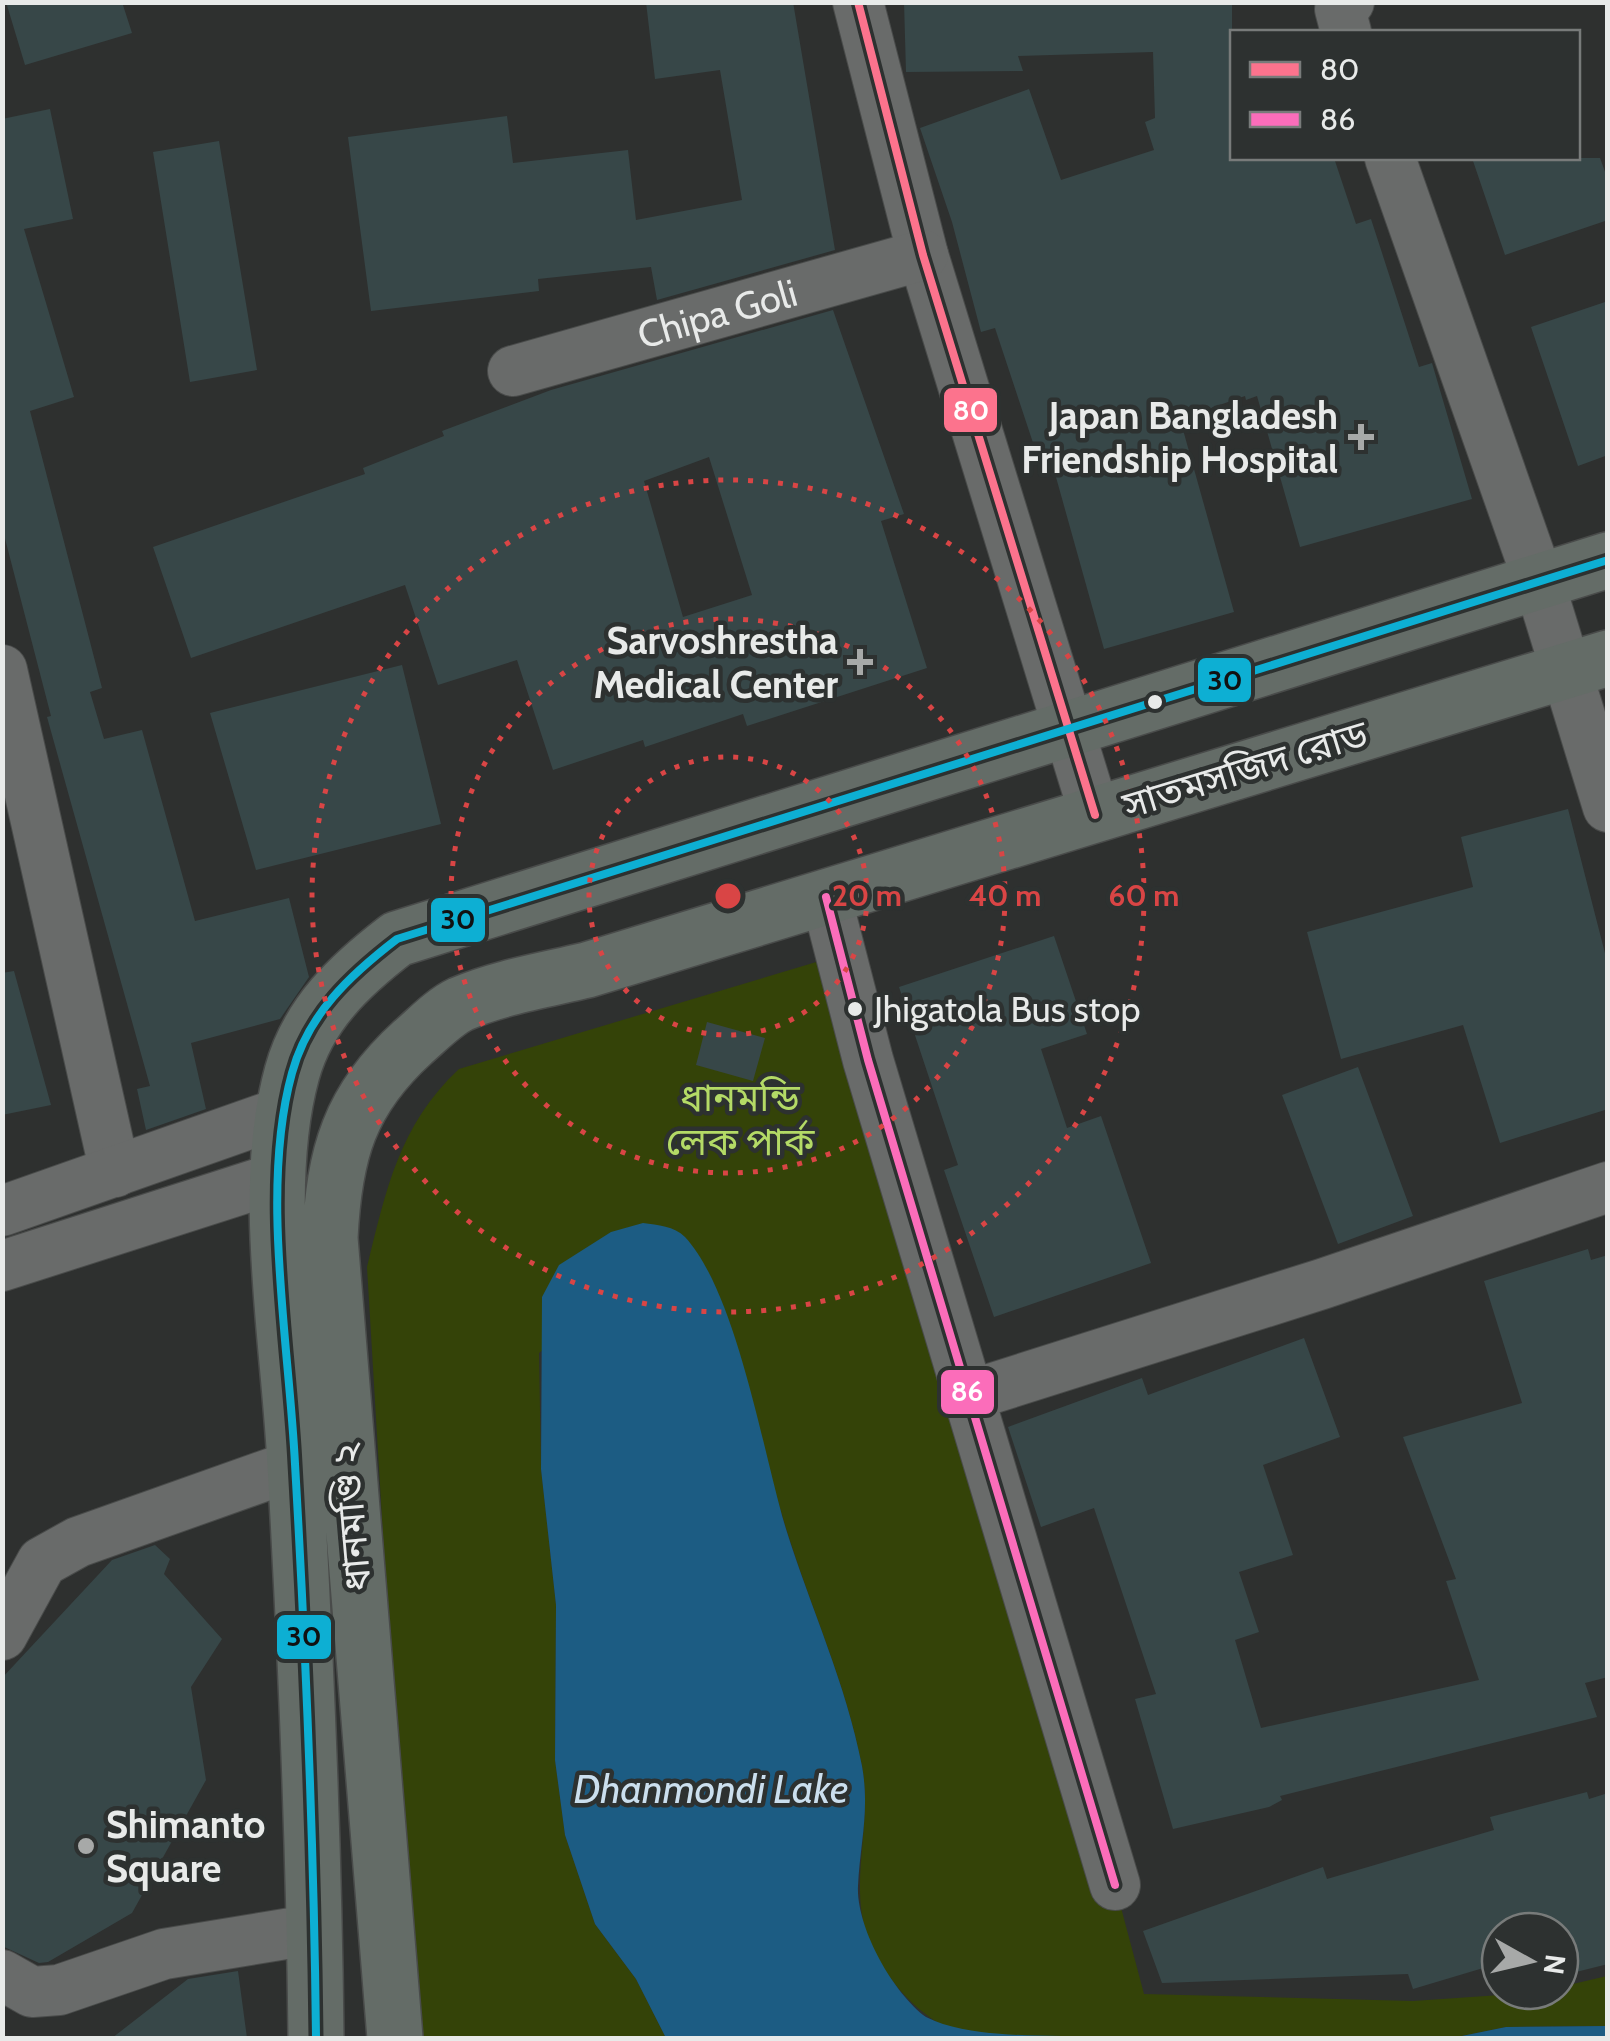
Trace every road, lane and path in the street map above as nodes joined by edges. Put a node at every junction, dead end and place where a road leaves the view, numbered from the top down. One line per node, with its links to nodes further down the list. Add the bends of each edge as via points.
1 (858, 2): 3 (street)
2 (1391, 160): 6 (street)
3 (923, 255): 4 (street, Chipa Goli); 9 (street)
4 (514, 371)
5 (1608, 560): 6 (main road)
6 (1539, 582): 7 (street); 9 (main road)
7 (1587, 664): 10 (street); 11 (main road, সাতমসজিদ রোড)
8 (2, 670): 16 (street)
9 (1066, 730): 11 (street); 14 (main road, ধানমণ্ডি ২, via 397,939 328,1000 305,1037)
10 (1608, 808)
11 (1094, 815): 12 (main road, সাতমসজিদ রোড)
12 (826, 897): 13 (main road, সাতমসজিদ রোড, via 499,990 458,1006); 21 (street)
13 (429, 1028): 15 (main road, ধানমণ্ডি ২, via 374,1084)
14 (283, 1112): 15 (main road); 16 (street); 17 (main road, ধানমণ্ডি ২)
15 (340, 1148): 17 (main road); 28 (main road, ধানমণ্ডি ২, via 331,1204 331,1283)
16 (115, 1172): 19 (street)
17 (276, 1178): 20 (street); 22 (main road, ধানমণ্ডি ২)
18 (1608, 1187): 21 (street)
19 (2, 1210)
20 (2, 1266)
21 (968, 1396): 24 (street)
22 (296, 1465): 23 (street, via 78,1542 42,1562); 25 (main road, ধানমণ্ডি ২)
23 (2, 1635)
24 (1115, 1885)
25 (316, 1929): 26 (street, via 192,1948 60,1990 32,1992); 27 (main road, ধানমণ্ডি ২)
26 (2, 1975)
27 (316, 2038)
28 (394, 2038)

